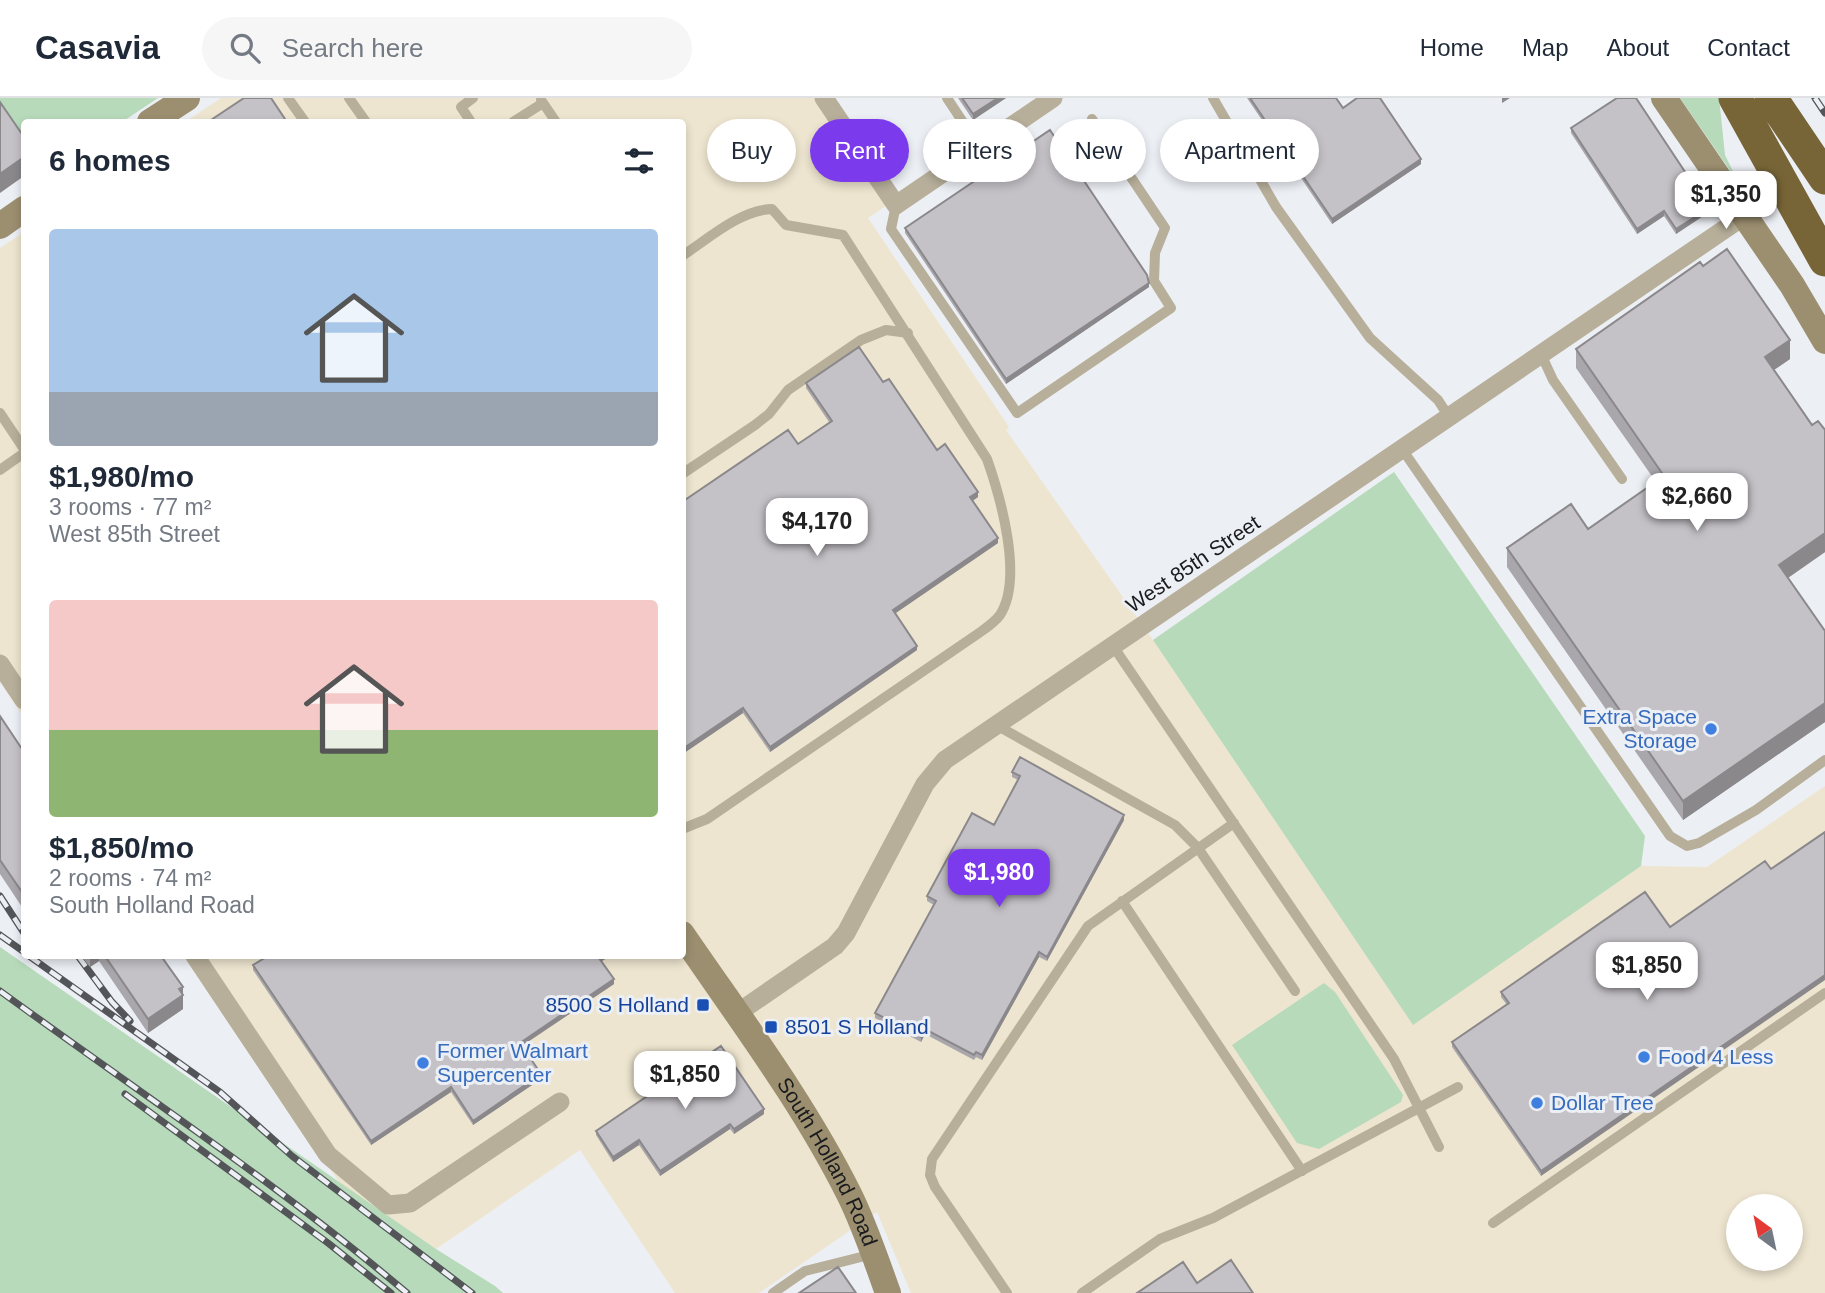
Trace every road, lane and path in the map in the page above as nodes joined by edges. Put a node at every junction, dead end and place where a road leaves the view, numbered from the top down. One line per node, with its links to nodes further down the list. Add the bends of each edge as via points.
1 (187, 98): 14 (main road)
2 (288, 98): 15 (lane)
3 (349, 98): 16 (lane)
4 (473, 98): 13 (lane)
5 (824, 98): 25 (street)
6 (947, 98): 20 (lane)
7 (1054, 98): 21 (street)
8 (1213, 98): 35 (lane, via 1276,207 1370,338 1437,400)
9 (1664, 98): 27 (main road)
10 (1735, 98): 30 (highway)
11 (1771, 98): 22 (highway)
12 (541, 100): 18 (lane); 19 (lane)
13 (458, 102): 17 (lane)
14 (155, 119)
15 (303, 119)
16 (364, 119)
17 (469, 119)
18 (517, 119)
19 (554, 119)
20 (961, 119)
21 (1023, 119)
22 (1825, 178)
23 (930, 182): 25 (street)
24 (1135, 182): 25 (lane, via 1166,228 1155,253 1154,281 1171,308 1017,413 891,229)
25 (896, 205)
26 (21, 211): 28 (main road)
27 (1744, 216): 32 (main road); 33 (street, West 85th Street)
28 (0, 226)
29 (686, 253): 31 (lane, via 743,217 772,209 786,225 843,235)
30 (1825, 260)
31 (908, 333): 40 (lane, via 886,330 861,340 788,390 755,425); 48 (lane, via 987,458 1006,527 1008,596 999,615 979,634 707,819)
32 (1825, 341)
33 (1541, 354): 35 (street, West 85th Street); 41 (lane, via 1553,380)
34 (0, 413): 36 (lane)
35 (1449, 417): 37 (street, West 85th Street)
36 (21, 446)
37 (1402, 449): 42 (street, West 85th Street); 46 (lane, via 1670,836 1687,846 1699,843 1756,810)
38 (21, 453): 39 (lane)
39 (0, 470)
40 (686, 471)
41 (1622, 479)
42 (1114, 646): 45 (street, West 85th Street); 47 (lane)
43 (0, 664): 44 (street)
44 (21, 696)
45 (996, 725): 49 (lane, via 1175,825); 55 (street, West 85th Street, via 945,760 925,784 835,946)
46 (1825, 760)
47 (1234, 823): 49 (lane); 58 (lane, via 1394,1059)
48 (686, 827)
49 (1198, 848): 50 (lane); 53 (lane)
50 (1122, 901): 60 (lane); 65 (lane, via 1088,926 932,1159 934,1187)
51 (686, 940): 55 (main road, South Holland Road)
52 (197, 959): 57 (street, via 328,1155 388,1205 410,1203)
53 (1295, 991)
54 (1825, 993): 61 (lane)
55 (736, 1014): 62 (main road, South Holland Road, via 828,1155)
56 (1458, 1087): 58 (lane)
57 (560, 1102)
58 (1419, 1107): 59 (lane); 60 (lane)
59 (1439, 1147)
60 (1301, 1171): 66 (lane, via 1213,1218 1160,1239)
61 (1493, 1223)
62 (874, 1254): 63 (lane, via 805,1271); 64 (main road, South Holland Road)
63 (773, 1293)
64 (888, 1293)
65 (1007, 1293)
66 (1082, 1293)

